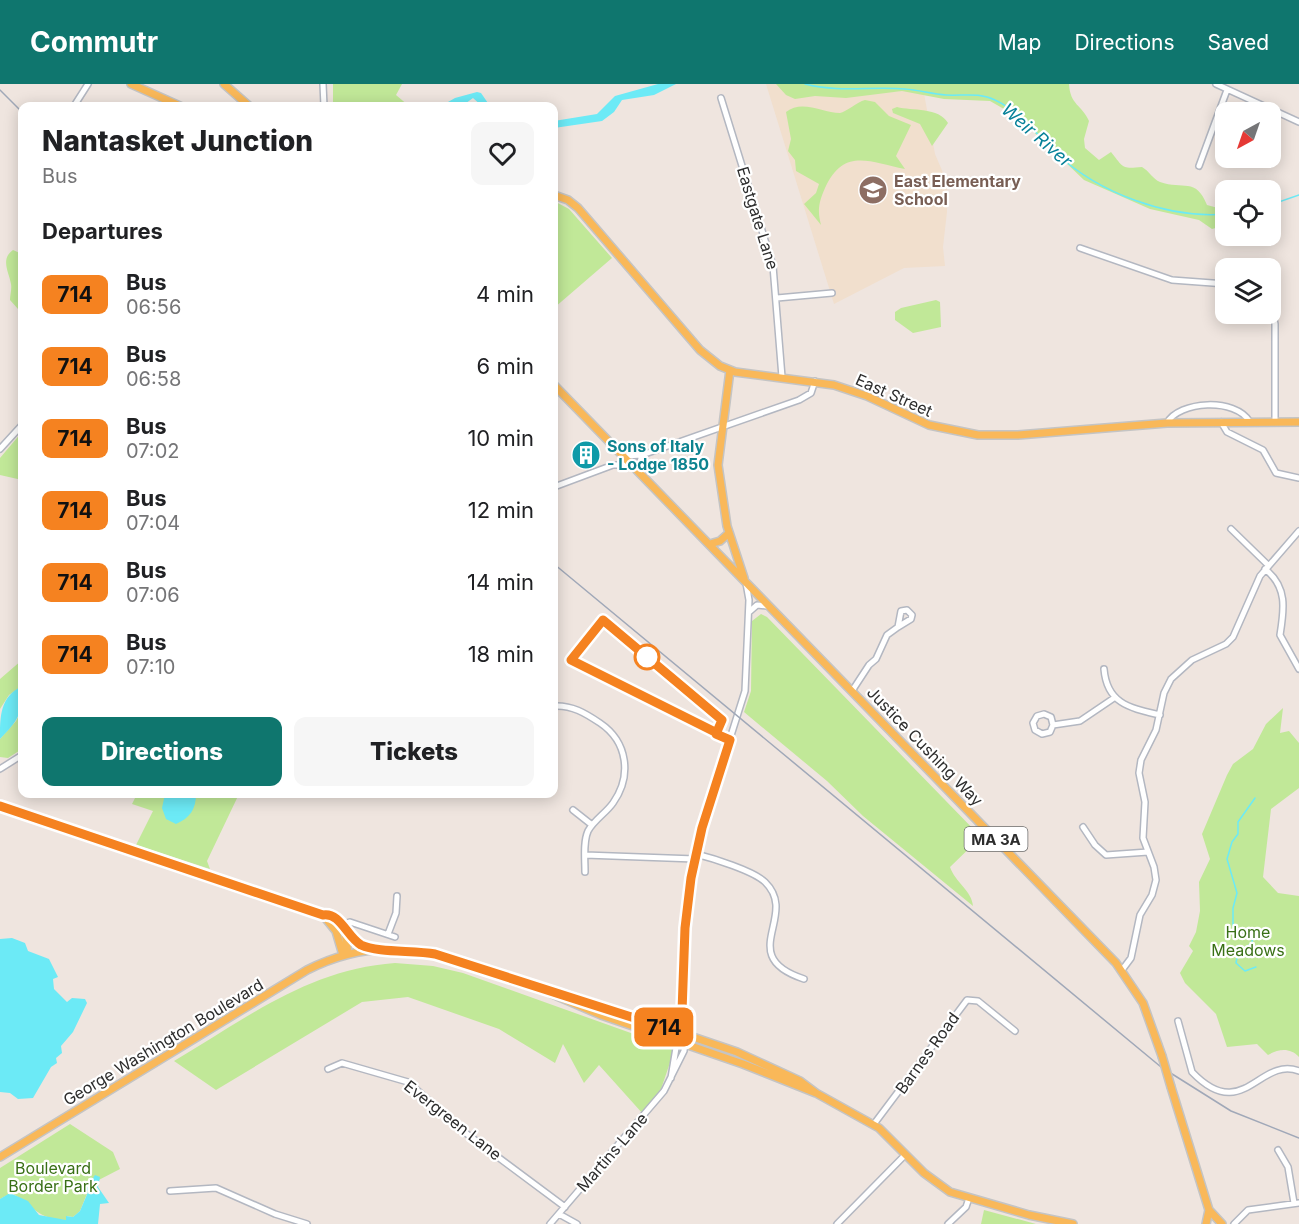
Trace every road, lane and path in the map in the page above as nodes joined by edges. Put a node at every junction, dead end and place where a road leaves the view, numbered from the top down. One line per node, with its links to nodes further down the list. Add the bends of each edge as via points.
1 (88, 84): 8 (street)
2 (131, 84): 9 (main road)
3 (225, 84): 10 (main road)
4 (323, 84): 11 (street)
5 (1216, 84): 6 (street)
6 (1227, 90): 12 (street); 13 (street)
7 (721, 98): 18 (street, Eastgate Lane, via 773,266)
8 (77, 102)
9 (171, 102)
10 (245, 102)
11 (324, 102)
12 (1299, 122)
13 (1199, 166)
14 (558, 197): 20 (main road, East Street, via 575,205 700,350)
15 (1080, 248): 16 (street, via 1172,280)
16 (1215, 283)
17 (832, 293): 18 (street)
18 (777, 298): 21 (street, Eastgate Lane)
19 (1275, 324): 26 (street)
20 (730, 370): 21 (main road, East Street); 29 (main road)
21 (782, 377): 22 (main road, East Street)
22 (815, 381): 28 (main road, East Street, via 858,393 929,425 968,434 1018,435); 29 (street, via 812,392 802,399)
23 (558, 389): 32 (main road, Justice Cushing Way / MA 3A)
24 (1221, 422): 25 (main road, East Street); 28 (main road, East Street); 36 (street, via 1227,432 1263,450 1276,473)
25 (1250, 422): 26 (main road, East Street); 28 (street, via 1240,410 1221,404 1187,410 1171,416)
26 (1275, 422): 27 (main road, East Street)
27 (1299, 422)
28 (1167, 423)
29 (723, 426): 33 (street); 40 (main road, via 718,460)
30 (18, 429): 31 (street)
31 (0, 449)
32 (623, 453): 33 (street); 34 (street); 35 (main road, Justice Cushing Way / MA 3A)
33 (642, 455): 35 (street)
34 (613, 465): 35 (street); 37 (street)
35 (636, 467): 41 (main road, Justice Cushing Way / MA 3A)
36 (1299, 478)
37 (558, 486)
38 (1231, 529): 42 (street)
39 (1299, 531): 42 (street)
40 (729, 533): 41 (main road); 43 (main road)
41 (710, 544): 43 (main road, Justice Cushing Way / MA 3A)
42 (1267, 567): 48 (street, via 1283,596 1285,611 1280,635); 52 (street, via 1236,634 1177,672 1166,688)
43 (745, 581): 44 (main road, Justice Cushing Way / MA 3A); 45 (street, Martins Lane)
44 (770, 606): 45 (street, via 757,605); 49 (main road, Justice Cushing Way / MA 3A)
45 (749, 612): 62 (street, Martins Lane, via 744,695)
46 (898, 627): 49 (street, via 887,635 876,659)
47 (1104, 669): 50 (street)
48 (1299, 669)
49 (852, 691): 71 (main road, Justice Cushing Way / MA 3A)
50 (1114, 698): 52 (street, via 1124,706); 53 (street, via 1080,721)
51 (558, 705): 58 (street, via 573,707 600,723 617,738 623,752 625,772 620,791)
52 (1160, 715): 60 (street, via 1139,768 1145,802 1143,838)
53 (1053, 725)
54 (18, 757): 55 (street)
55 (0, 769)
56 (0, 806): 65 (main road, via 323,915)
57 (573, 810): 58 (street)
58 (592, 825): 61 (street, via 586,837)
59 (1083, 826): 60 (street, via 1106,855)
60 (1148, 852): 71 (street, via 1155,870 1155,887 1140,915 1130,961)
61 (585, 855): 62 (street); 63 (street)
62 (695, 857): 72 (street, via 753,874 769,886 777,904 769,938 771,957 785,972); 76 (street, Martins Lane, via 686,913)
63 (585, 872)
64 (397, 896): 67 (street)
65 (338, 926): 66 (main road); 67 (street, via 350,922); 70 (main road)
66 (347, 934): 69 (main road); 70 (main road)
67 (388, 934): 68 (street)
68 (395, 937)
69 (372, 950): 70 (main road, George Washington Boulevard); 73 (main road, George Washington Boulevard, via 435,954)
70 (345, 955): 84 (main road, George Washington Boulevard, via 301,973)
71 (1122, 970): 89 (main road, Justice Cushing Way / MA 3A, bridge, via 1146,1010)
72 (804, 979)
73 (547, 991): 76 (main road); 77 (main road, via 573,1005)
74 (1178, 1021): 79 (street, via 1192,1072 1218,1089 1236,1092 1284,1067)
75 (1015, 1031): 81 (street, Barnes Road, via 978,1001 967,1000)
76 (682, 1033): 77 (street, Martins Lane); 80 (main road, via 760,1062)
77 (681, 1043): 80 (main road); 88 (street, Martins Lane, via 671,1078 656,1103)
78 (328, 1069): 88 (street, Evergreen Lane, via 342,1063 408,1082 463,1131)
79 (1299, 1071)
80 (816, 1093): 81 (main road)
81 (874, 1124): 83 (main road)
82 (1278, 1150): 87 (street, via 1289,1168)
83 (905, 1155): 86 (main road, via 939,1185); 94 (street)
84 (0, 1158)
85 (170, 1191): 91 (street, via 216,1188)
86 (969, 1198): 95 (street); 96 (main road)
87 (1296, 1203): 99 (street, via 1248,1210)
88 (565, 1207): 90 (street, Martins Lane)
89 (1209, 1210): 97 (main road, Justice Cushing Way / MA 3A); 98 (main road, Justice Cushing Way / MA 3A)
90 (559, 1214): 92 (street, Martins Lane); 93 (street)
91 (307, 1224)
92 (550, 1224)
93 (577, 1224)
94 (837, 1224)
95 (948, 1224)
96 (1073, 1224)
97 (1206, 1224)
98 (1222, 1224)
99 (1234, 1224)

